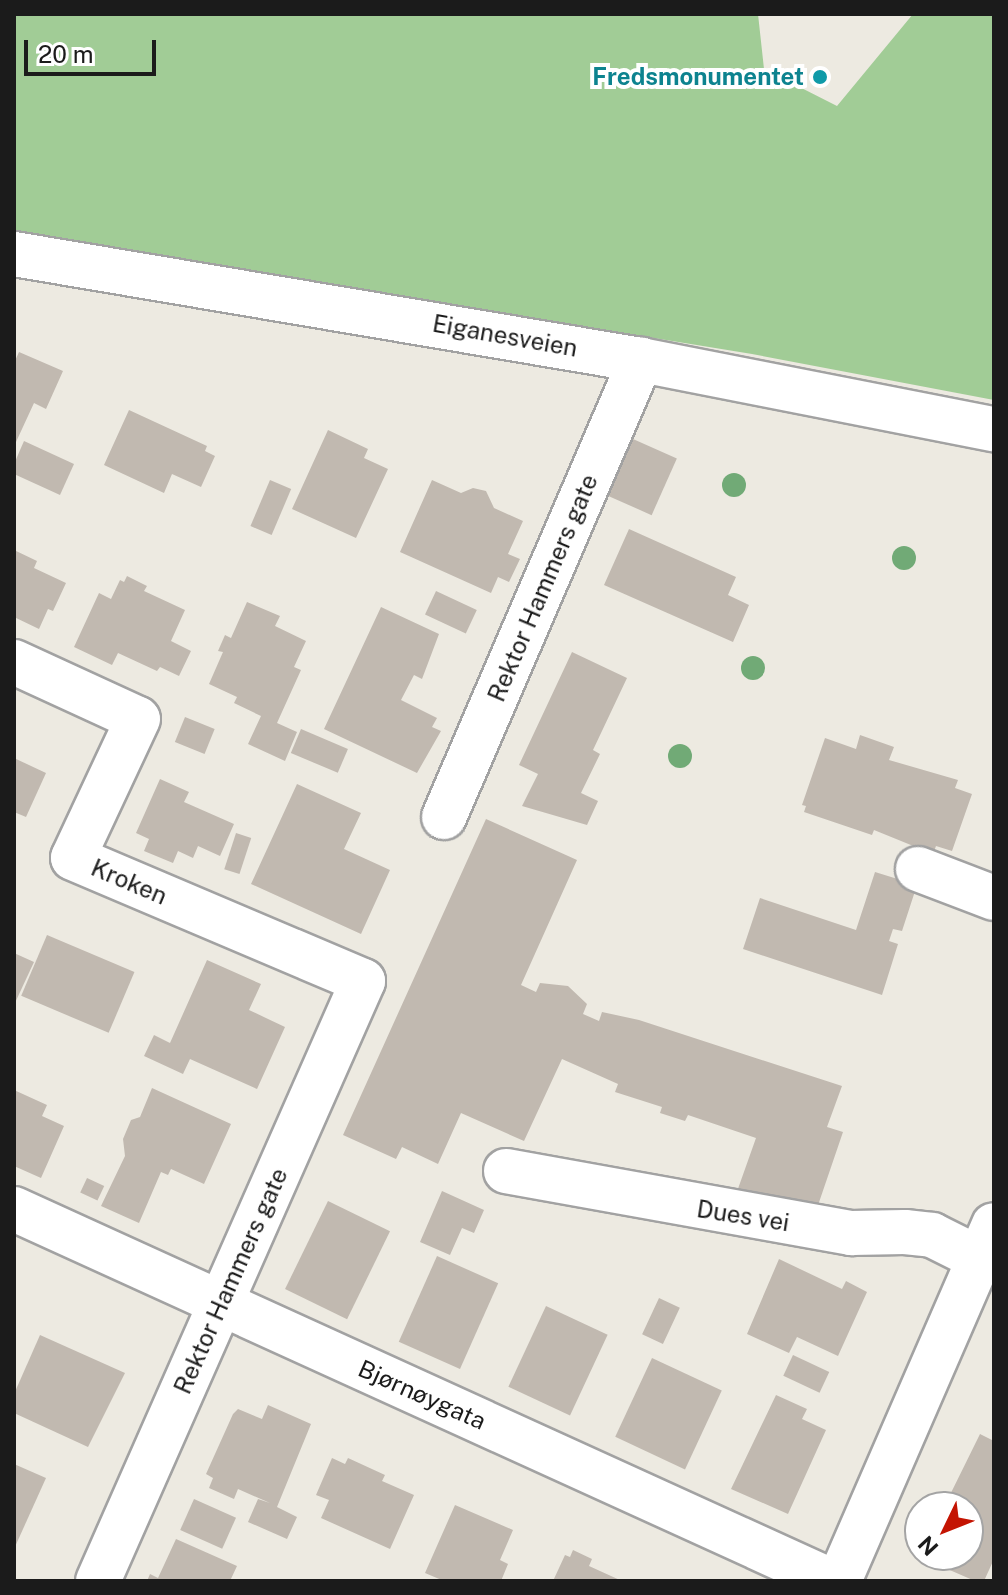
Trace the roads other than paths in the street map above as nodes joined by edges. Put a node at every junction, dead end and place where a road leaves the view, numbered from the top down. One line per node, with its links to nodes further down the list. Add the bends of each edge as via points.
1 (14, 254): 2 (street, Eiganesveien)
2 (641, 360): 3 (street, Eiganesveien); 5 (street, Rektor Hammers gate)
3 (994, 429)
4 (14, 662): 8 (street, Kroken, via 138,719 73,858)
5 (444, 817)
6 (918, 869): 7 (street)
7 (994, 898)
8 (363, 981): 12 (street, Rektor Hammers gate)
9 (506, 1171): 11 (street, Dues vei, via 851,1233)
10 (14, 1209): 12 (street, Bjørnøygata)
11 (986, 1241): 15 (street, Dues vei)
12 (221, 1303): 13 (street, Rektor Hammers gate); 14 (street, Bjørnøygata)
13 (98, 1581)
14 (831, 1581)
15 (839, 1581)

